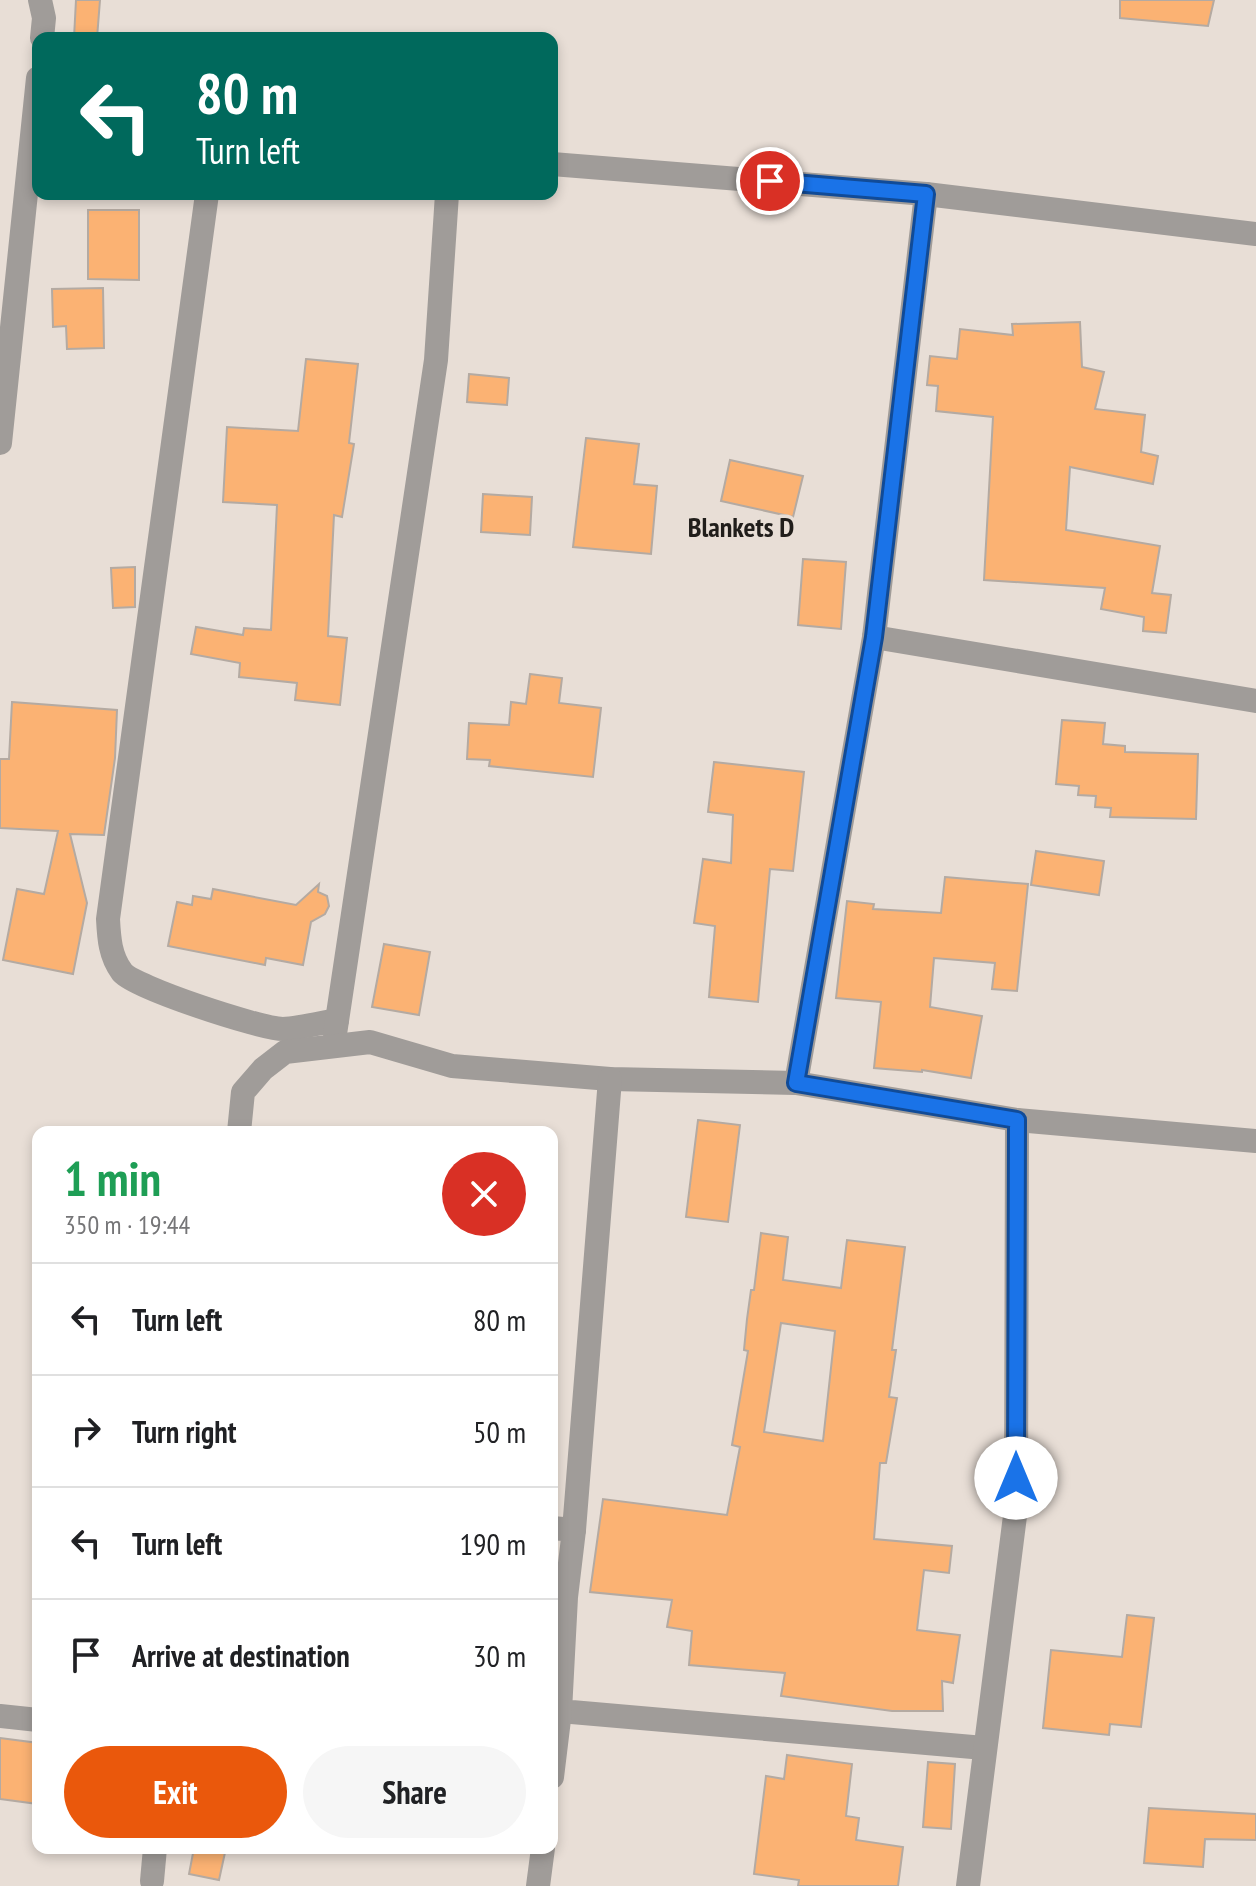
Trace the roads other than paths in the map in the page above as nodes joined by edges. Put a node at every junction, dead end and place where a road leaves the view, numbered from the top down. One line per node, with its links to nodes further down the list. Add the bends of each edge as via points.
1 (40, 0): 2 (street)
2 (43, 32)
3 (32, 136): 9 (street)
4 (558, 164): 5 (street)
5 (926, 194): 8 (street); 10 (street)
6 (206, 200): 12 (street, via 108,919 110,948 122,973 145,988 243,1021 281,1029)
7 (447, 200): 12 (street, via 436,360)
8 (1256, 234)
9 (0, 443)
10 (874, 637): 11 (street); 15 (street)
11 (1256, 701)
12 (337, 1020): 13 (street)
13 (333, 1044): 14 (street, via 370,1042 452,1066); 17 (street, via 285,1052 263,1069 243,1092)
14 (610, 1079): 15 (street); 19 (street)
15 (796, 1083): 16 (street)
16 (1017, 1120): 18 (street); 24 (street, via 1016,1508)
17 (240, 1126)
18 (1256, 1141)
19 (563, 1529): 20 (street, via 566,1597)
20 (560, 1711): 23 (street); 24 (street)
21 (0, 1716): 22 (street)
22 (32, 1719)
23 (558, 1728)
24 (984, 1748): 29 (street)
25 (154, 1854): 27 (street)
26 (542, 1854): 28 (street)
27 (152, 1881)
28 (538, 1886)
29 (968, 1886)

